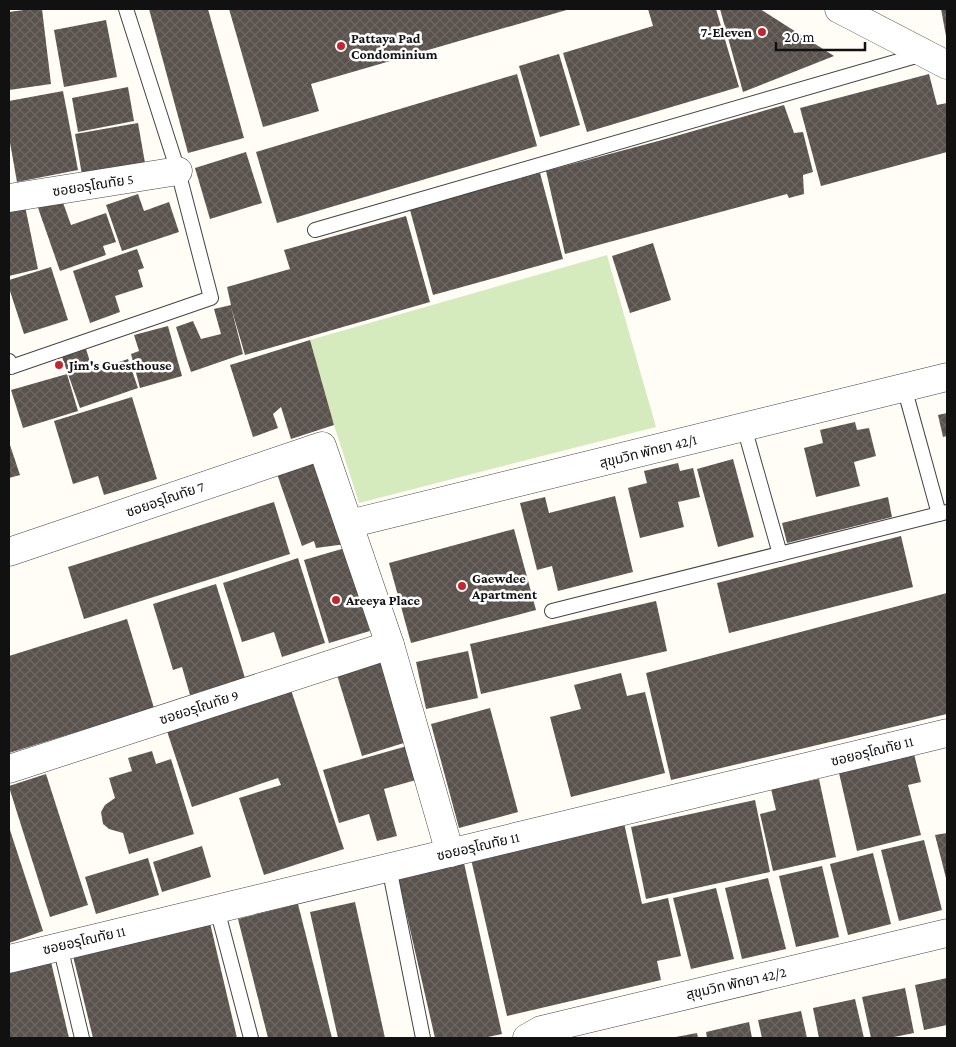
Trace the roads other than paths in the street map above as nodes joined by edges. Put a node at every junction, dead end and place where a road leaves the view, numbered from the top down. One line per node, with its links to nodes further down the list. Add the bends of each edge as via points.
1 (126, 9): 4 (lane)
2 (839, 9): 3 (street)
3 (936, 59): 6 (lane)
4 (178, 171): 5 (street, ซอยอรุโณทัย 5); 7 (lane, via 211,298 11,367)
5 (9, 198)
6 (315, 230)
7 (9, 361)
8 (947, 377): 9 (street, สุขุมวิท พัทยา 42/1)
9 (904, 388): 10 (street, สุขุมวิท พัทยา 42/1); 11 (lane)
10 (744, 427): 12 (street, สุขุมวิท พัทยา 42/1); 14 (lane)
11 (943, 513): 14 (lane)
12 (349, 524): 13 (street, ซอยอรุโณทัย 7, via 322,446); 16 (street)
13 (9, 552)
14 (780, 554): 15 (lane)
15 (552, 611)
16 (390, 645): 18 (street, ซอยอรุโณทัย 9); 19 (street)
17 (947, 733): 19 (street, ซอยอรุโณทัย 11)
18 (9, 769)
19 (450, 852): 20 (street, ซอยอรุโณทัย 11)
20 (389, 867): 21 (street, ซอยอรุโณทัย 11); 27 (lane)
21 (217, 908): 23 (street, ซอยอรุโณทัย 11); 26 (lane)
22 (947, 932): 28 (street, สุขุมวิท พัทยา 42/2, via 541,1030)
23 (60, 946): 24 (street, ซอยอรุโณทัย 11); 25 (lane)
24 (9, 958)
25 (82, 1038)
26 (251, 1038)
27 (423, 1038)
28 (527, 1038)

